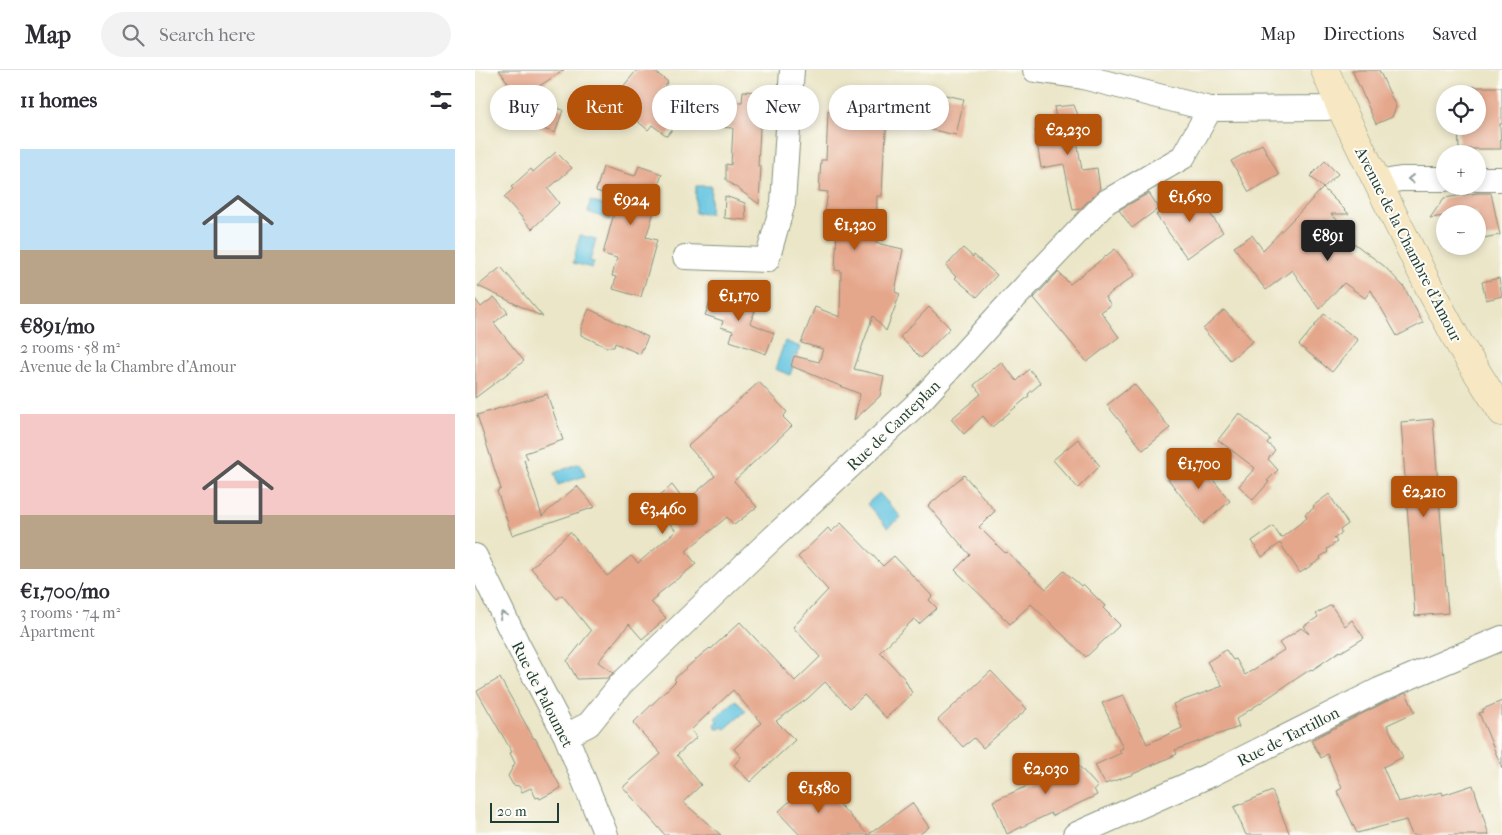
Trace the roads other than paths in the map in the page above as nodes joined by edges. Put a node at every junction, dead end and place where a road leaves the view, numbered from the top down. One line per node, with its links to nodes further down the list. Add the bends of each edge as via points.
1 (792, 70): 10 (street, via 783,203 767,260)
2 (1035, 70): 5 (street, via 1083,77)
3 (1325, 70): 4 (main road, Avenue de la Chambre d'Amour)
4 (1340, 106): 5 (street); 9 (main road, Avenue de la Chambre d'Amour)
5 (1210, 109): 14 (street, Rue de Canteplan, via 1183,158 1106,202 921,400 621,684 589,724)
6 (1436, 179): 9 (street, one-way to 9)
7 (1486, 179): 8 (street)
8 (1502, 179)
9 (1378, 183): 11 (main road, Avenue de la Chambre d'Amour, via 1451,328)
10 (685, 257)
11 (1502, 412)
12 (475, 556): 14 (street, Rue de Paloumet, one-way to 12)
13 (1502, 638): 16 (street, Rue de Tartillon, via 1379,690 1212,774)
14 (566, 736): 15 (street, Rue de Paloumet)
15 (606, 835)
16 (1075, 835)

